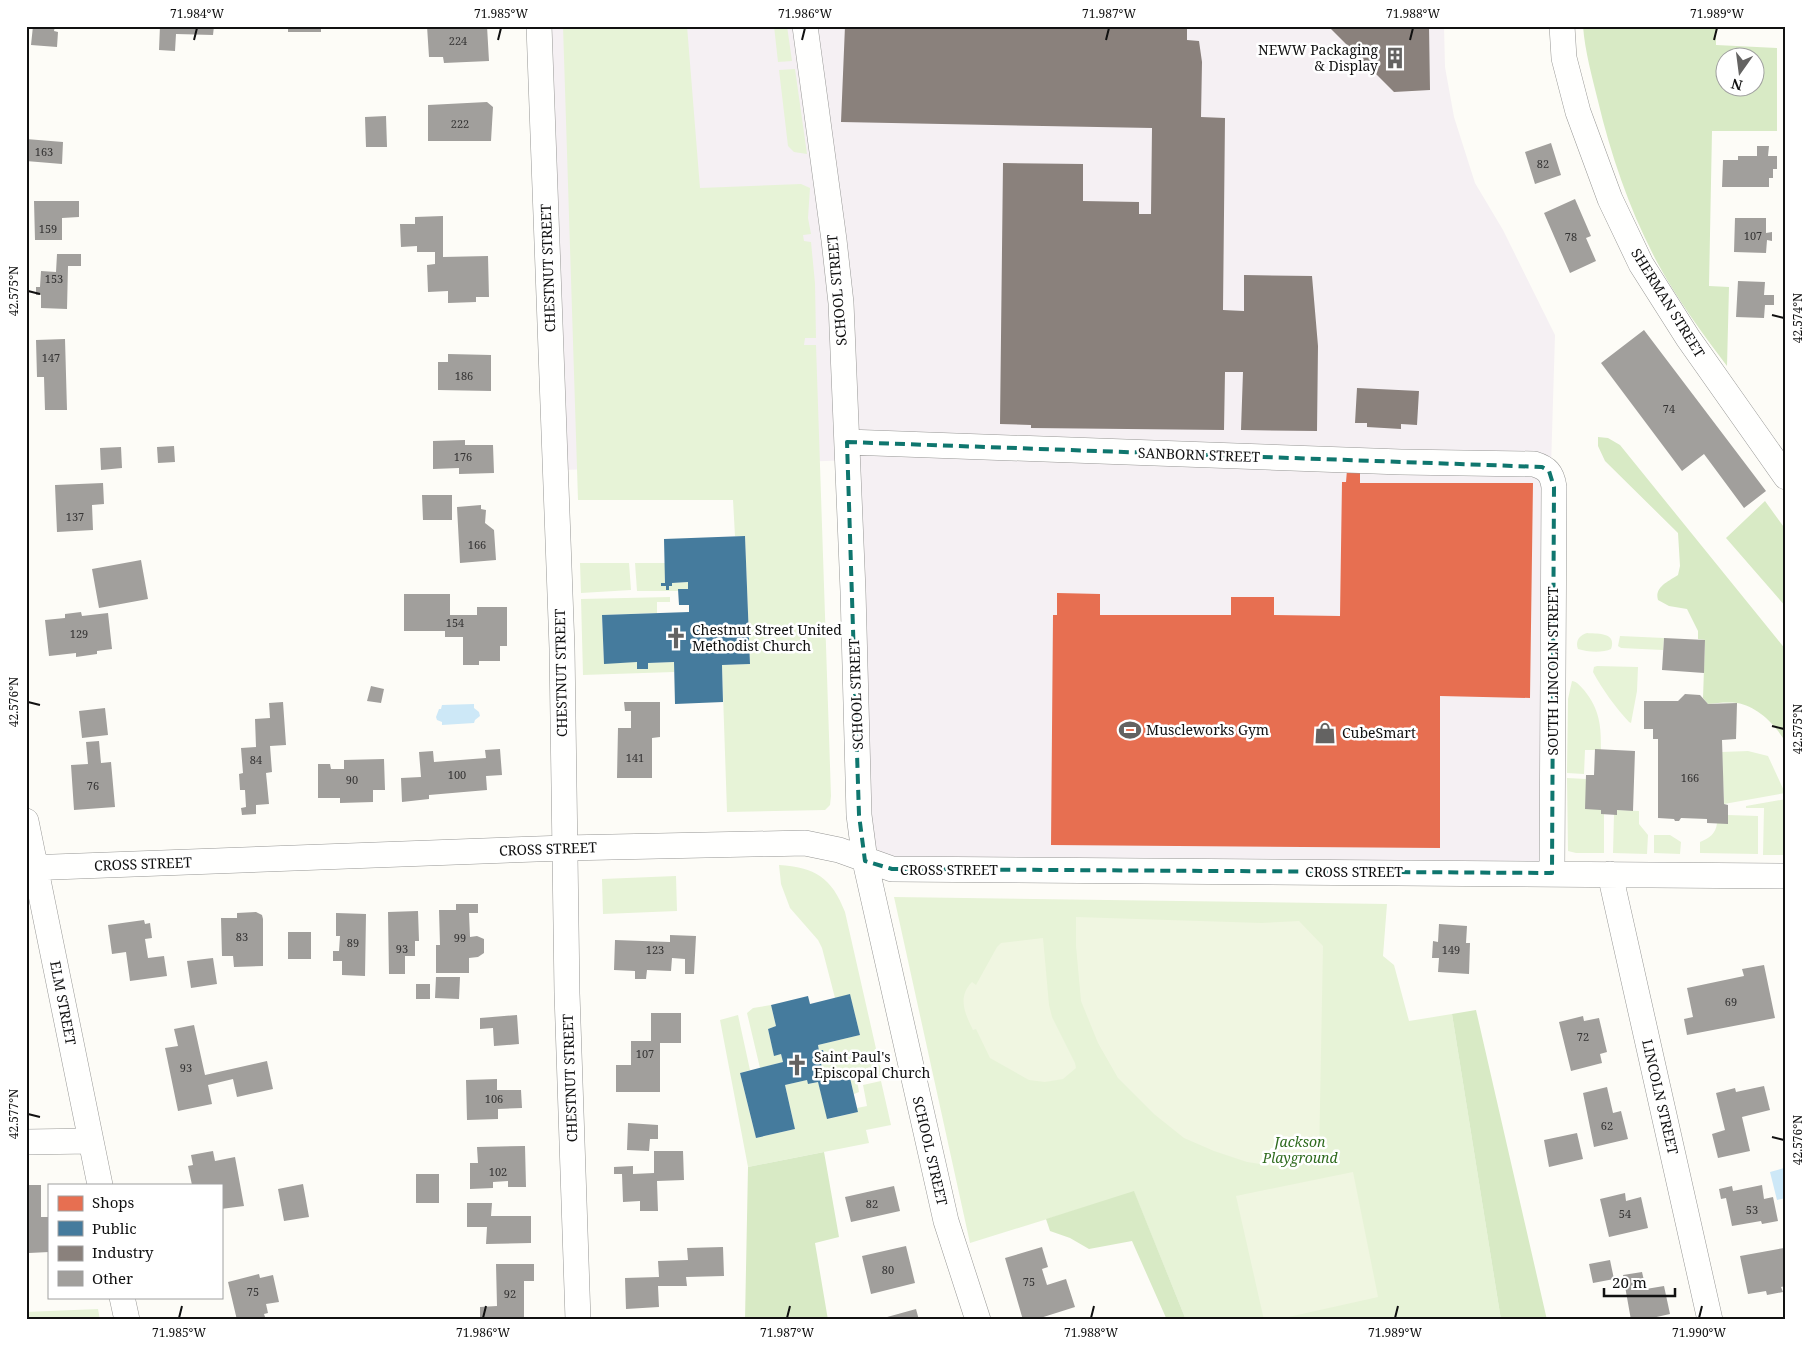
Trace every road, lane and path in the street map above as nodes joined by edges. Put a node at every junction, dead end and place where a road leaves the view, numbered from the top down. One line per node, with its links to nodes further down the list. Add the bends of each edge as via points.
1 (539, 26): 8 (street, CHESTNUT STREET, via 562,648)
2 (805, 26): 4 (street, SCHOOL STREET, via 840,294)
3 (1562, 26): 6 (street, SHERMAN STREET, via 1564,58 1578,112 1610,199 1641,264 1688,338)
4 (847, 442): 5 (street, SANBORN STREET, via 1534,464); 9 (street, SCHOOL STREET, via 859,815)
5 (1549, 471): 11 (street, SOUTH LINCOLN STREET, via 1554,487)
6 (1786, 477)
7 (26, 821): 10 (street, ELM STREET)
8 (565, 848): 9 (street, CROSS STREET, via 805,843 839,850); 10 (street, CROSS STREET); 19 (street, CHESTNUT STREET, via 567,1012)
9 (865, 861): 11 (street, CROSS STREET, via 892,869); 20 (street, SCHOOL STREET, via 946,1221)
10 (31, 868): 14 (street, ELM STREET)
11 (1552, 873): 12 (street, CROSS STREET)
12 (1610, 874): 13 (street, CROSS STREET); 21 (street, LINCOLN STREET)
13 (1786, 876)
14 (91, 1141): 15 (street); 16 (street, ELM STREET)
15 (26, 1142)
16 (100, 1184)
17 (122, 1298): 18 (street)
18 (127, 1320)
19 (578, 1320)
20 (978, 1320)
21 (1710, 1320)

